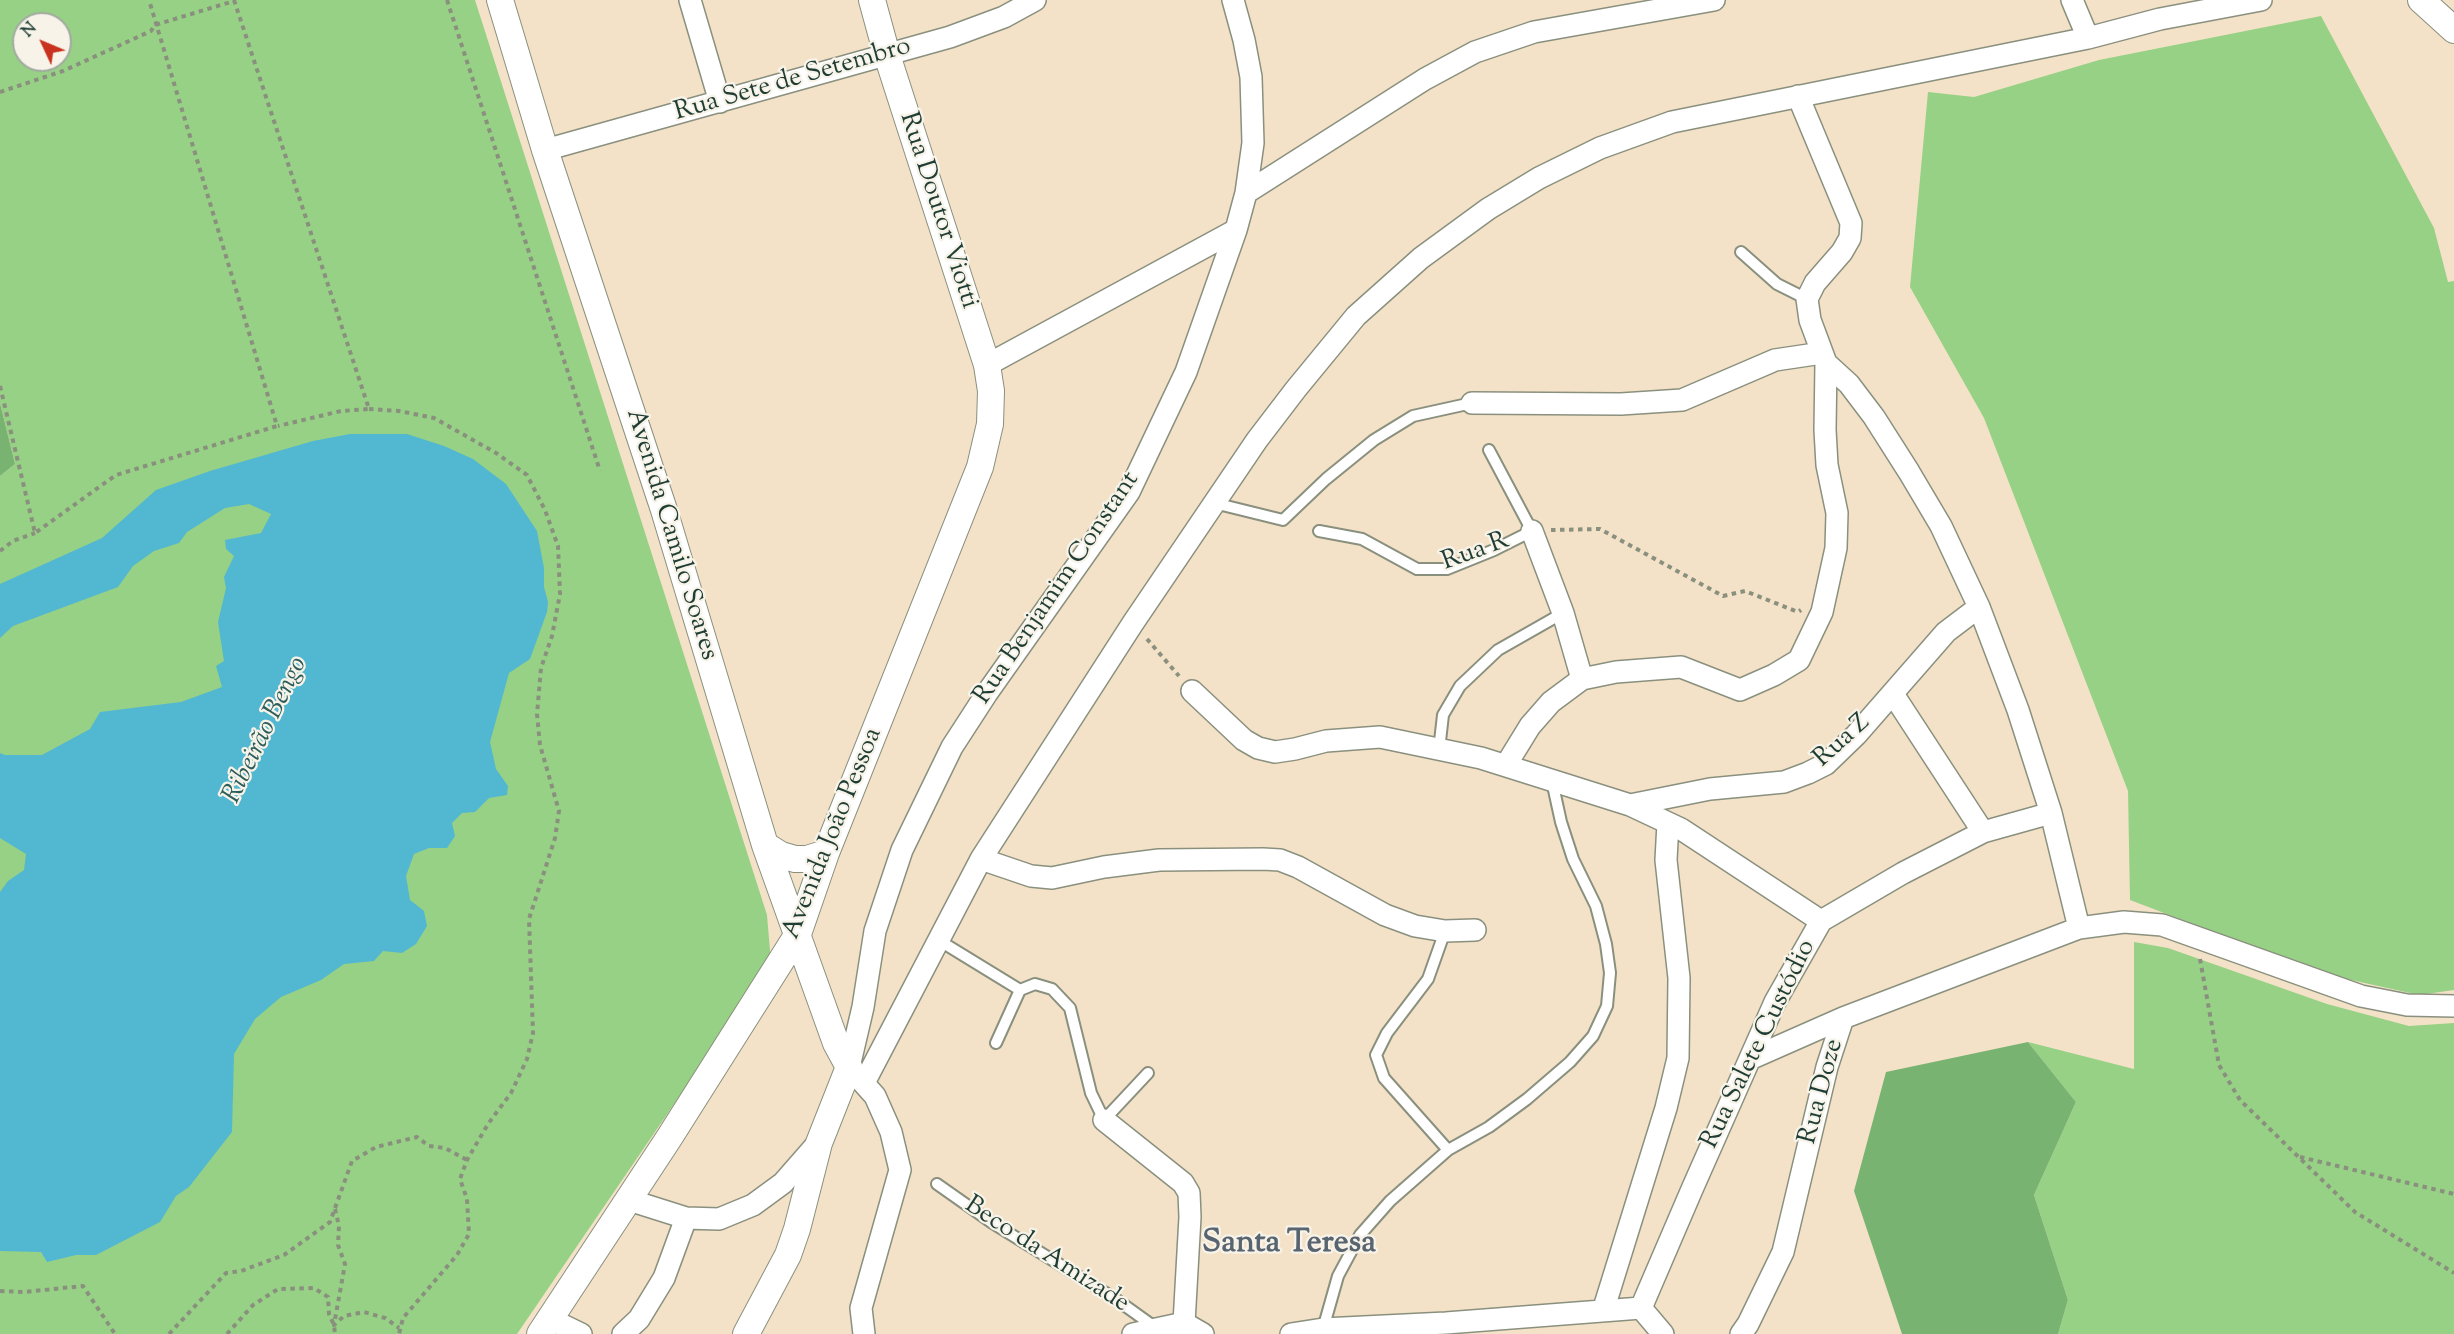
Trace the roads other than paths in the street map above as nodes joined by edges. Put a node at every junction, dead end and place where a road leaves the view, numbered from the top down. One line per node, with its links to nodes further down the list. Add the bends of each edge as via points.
1 (500, 0): 15 (street, Avenida Camilo Soares)
2 (690, 0): 14 (street)
3 (872, 0): 12 (street, Rua Doutor Viotti)
4 (1035, 0): 12 (street, Rua Sete de Setembro, via 1004,17)
5 (1233, 0): 16 (street, Rua Benjamim Constant, via 1251,77 1254,143)
6 (1714, 0): 16 (street, via 1534,32 1475,52 1425,79)
7 (2072, 0): 11 (street)
8 (2261, 0): 11 (street, via 2160,19)
9 (2421, 0): 10 (street)
10 (2454, 30)
11 (2088, 38): 13 (street)
12 (887, 55): 14 (street, Rua Sete de Setembro); 21 (street, Rua Doutor Viotti)
13 (1798, 96): 19 (street, via 1851,223 1850,238 1842,252 1815,283); 25 (street, via 1672,122 1600,148 1488,209 1421,258 1356,316 1264,431)
14 (720, 102): 15 (street, Rua Sete de Setembro)
15 (545, 150): 41 (street, Avenida Camilo Soares, via 664,510)
16 (1246, 193): 17 (street, Rua Benjamim Constant)
17 (1236, 230): 21 (street); 56 (street, Rua Benjamim Constant, via 1186,372 1129,492 952,747 902,850 875,931)
18 (1741, 252): 19 (lane, via 1777,284)
19 (1807, 299): 20 (street)
20 (1824, 358): 22 (street, via 1775,360 1682,400 1621,405); 28 (street, via 1874,417 1909,472 1941,526); 30 (street, via 1827,465 1837,513 1836,548 1822,612 1799,660 1740,690 1681,667 1616,672)
21 (987, 365): 23 (street, Rua Doutor Viotti)
22 (1472, 403): 25 (lane, via 1413,416 1374,440 1283,520)
23 (990, 424): 42 (street, Avenida João Pessoa, via 980,467 960,521)
24 (1489, 450): 27 (lane)
25 (1214, 503): 43 (street)
26 (1318, 531): 27 (lane, Rua R, via 1362,539 1417,569 1447,569)
27 (1532, 531): 29 (street)
28 (1978, 607): 32 (street, Rua Z, via 1947,632); 38 (street, via 2018,710)
29 (1563, 613): 30 (street); 33 (lane, via 1498,650 1460,686 1443,715)
30 (1582, 680): 34 (street, via 1551,702 1530,726)
31 (1192, 691): 33 (street, via 1244,740 1258,748 1275,752 1326,741 1380,737)
32 (1893, 694): 36 (street, Rua Z, via 1833,756 1808,773 1784,782); 40 (street)
33 (1438, 750): 34 (street)
34 (1506, 765): 35 (street)
35 (1552, 781): 37 (street); 59 (lane, via 1561,822 1596,906 1606,944 1611,973 1607,1006 1593,1036 1570,1062 1489,1127)
36 (1692, 792): 37 (street, Rua Z); 39 (street)
37 (1630, 805): 39 (street)
38 (2051, 813): 40 (street, Rua Salete Custódio); 45 (street)
39 (1674, 826): 44 (street); 64 (street, via 1666,860 1679,978 1678,1058)
40 (1983, 832): 44 (street, Rua Salete Custódio)
41 (765, 845): 42 (street, via 795,859); 48 (street, Avenida Camilo Soares)
42 (826, 853): 48 (street, Avenida João Pessoa)
43 (981, 859): 47 (street, via 1031,876 1052,878 1159,860 1280,860 1385,915); 49 (street)
44 (1821, 921): 54 (street, Rua Salete Custódio, via 1775,1002)
45 (2079, 928): 51 (street, Rua Doze, via 2134,922 2162,925 2361,996 2407,1005); 52 (street, Rua Doze)
46 (1475, 930): 47 (street)
47 (1445, 931): 59 (lane, via 1428,979 1376,1054 1384,1078)
48 (798, 934): 56 (street, Avenida Camilo Soares, via 837,1043); 61 (street, Avenida João Pessoa)
49 (940, 940): 50 (lane); 56 (street)
50 (1020, 990): 53 (lane); 57 (lane, via 1035,984 1052,989 1070,1008 1091,1093)
51 (2454, 1006)
52 (1843, 1018): 54 (street); 78 (street, Rua Doze, via 1827,1067 1783,1251)
53 (996, 1043)
54 (1750, 1059): 63 (street, Rua Salete Custódio)
55 (1148, 1074): 57 (lane)
56 (856, 1075): 58 (street); 73 (street, via 875,1096 891,1132 900,1170 861,1308)
57 (1104, 1120): 65 (street, via 1183,1183 1189,1193)
58 (819, 1143): 62 (street, via 783,1184 753,1205 719,1219); 72 (street, via 788,1255)
59 (1448, 1150): 69 (lane, via 1390,1201 1360,1235 1338,1276)
60 (937, 1184): 67 (lane, Beco da Amizade)
61 (629, 1200): 62 (street); 66 (street, Avenida João Pessoa)
62 (686, 1218): 71 (street, via 664,1278 639,1319)
63 (1641, 1308): 64 (street); 77 (street)
64 (1603, 1311): 68 (street)
65 (1184, 1323): 67 (street); 75 (street)
66 (545, 1326): 70 (street)
67 (1156, 1328): 74 (street)
68 (1447, 1328): 69 (street)
69 (1323, 1329): 76 (street)
70 (582, 1334)
71 (622, 1334)
72 (746, 1334)
73 (864, 1334)
74 (1133, 1334)
75 (1203, 1334)
76 (1291, 1334)
77 (1663, 1334)
78 (1741, 1334)

